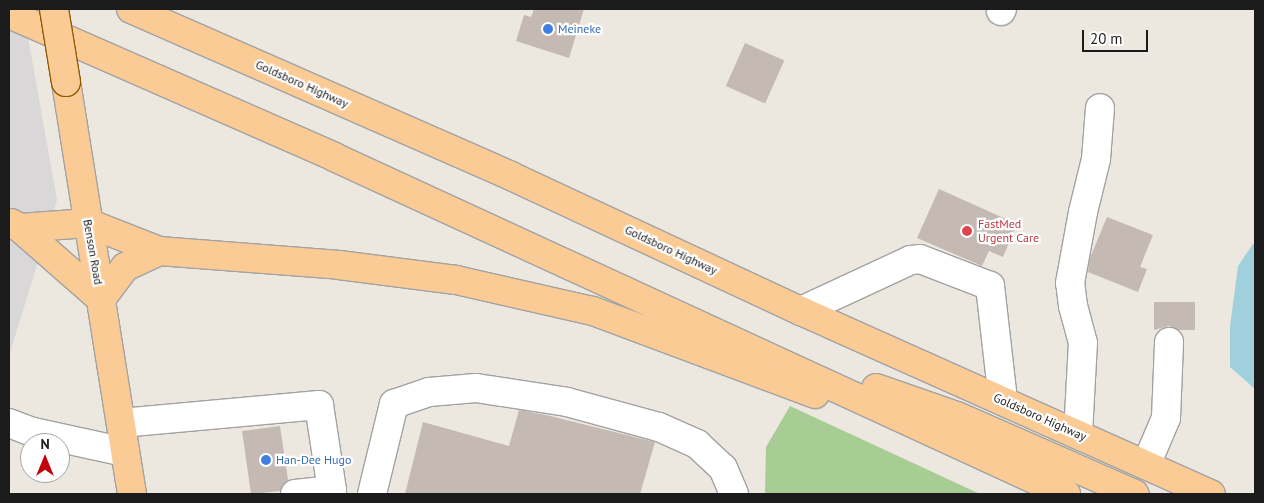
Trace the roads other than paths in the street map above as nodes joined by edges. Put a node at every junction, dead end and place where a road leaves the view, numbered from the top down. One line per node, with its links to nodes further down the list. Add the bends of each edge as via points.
1 (54, 9): 5 (main road, Benson Road, bridge)
2 (131, 9): 9 (main road, Goldsboro Highway, via 510,176)
3 (9, 14): 11 (main road, via 334,157)
4 (1100, 108): 16 (street, via 1096,159 1070,283 1083,342)
5 (88, 223): 6 (main road); 7 (main road); 8 (main road, Benson Road)
6 (14, 225): 8 (main road)
7 (159, 251): 8 (main road, via 125,267); 13 (main road, via 339,265 456,280 593,311 805,392)
8 (101, 299): 15 (main road, Benson Road)
9 (801, 311): 12 (main road, Goldsboro Highway); 12 (street, via 911,260 920,259 990,286)
10 (1169, 342): 18 (street, via 1166,418)
11 (748, 347): 13 (main road); 24 (main road, via 957,416)
12 (1003, 400): 16 (main road, Goldsboro Highway)
13 (900, 416): 23 (main road)
14 (9, 423): 17 (street, via 33,432)
15 (121, 423): 17 (main road, Benson Road); 20 (street, via 319,405 332,490)
16 (1078, 434): 18 (main road, Goldsboro Highway)
17 (125, 452): 19 (main road, Benson Road)
18 (1146, 465): 25 (main road, Goldsboro Highway)
19 (132, 494)
20 (294, 494)
21 (372, 494): 22 (street, via 394,404 429,392 476,388 567,402 659,428 697,444 723,468)
22 (734, 494)
23 (1066, 494)
24 (1135, 494)
25 (1210, 494)

